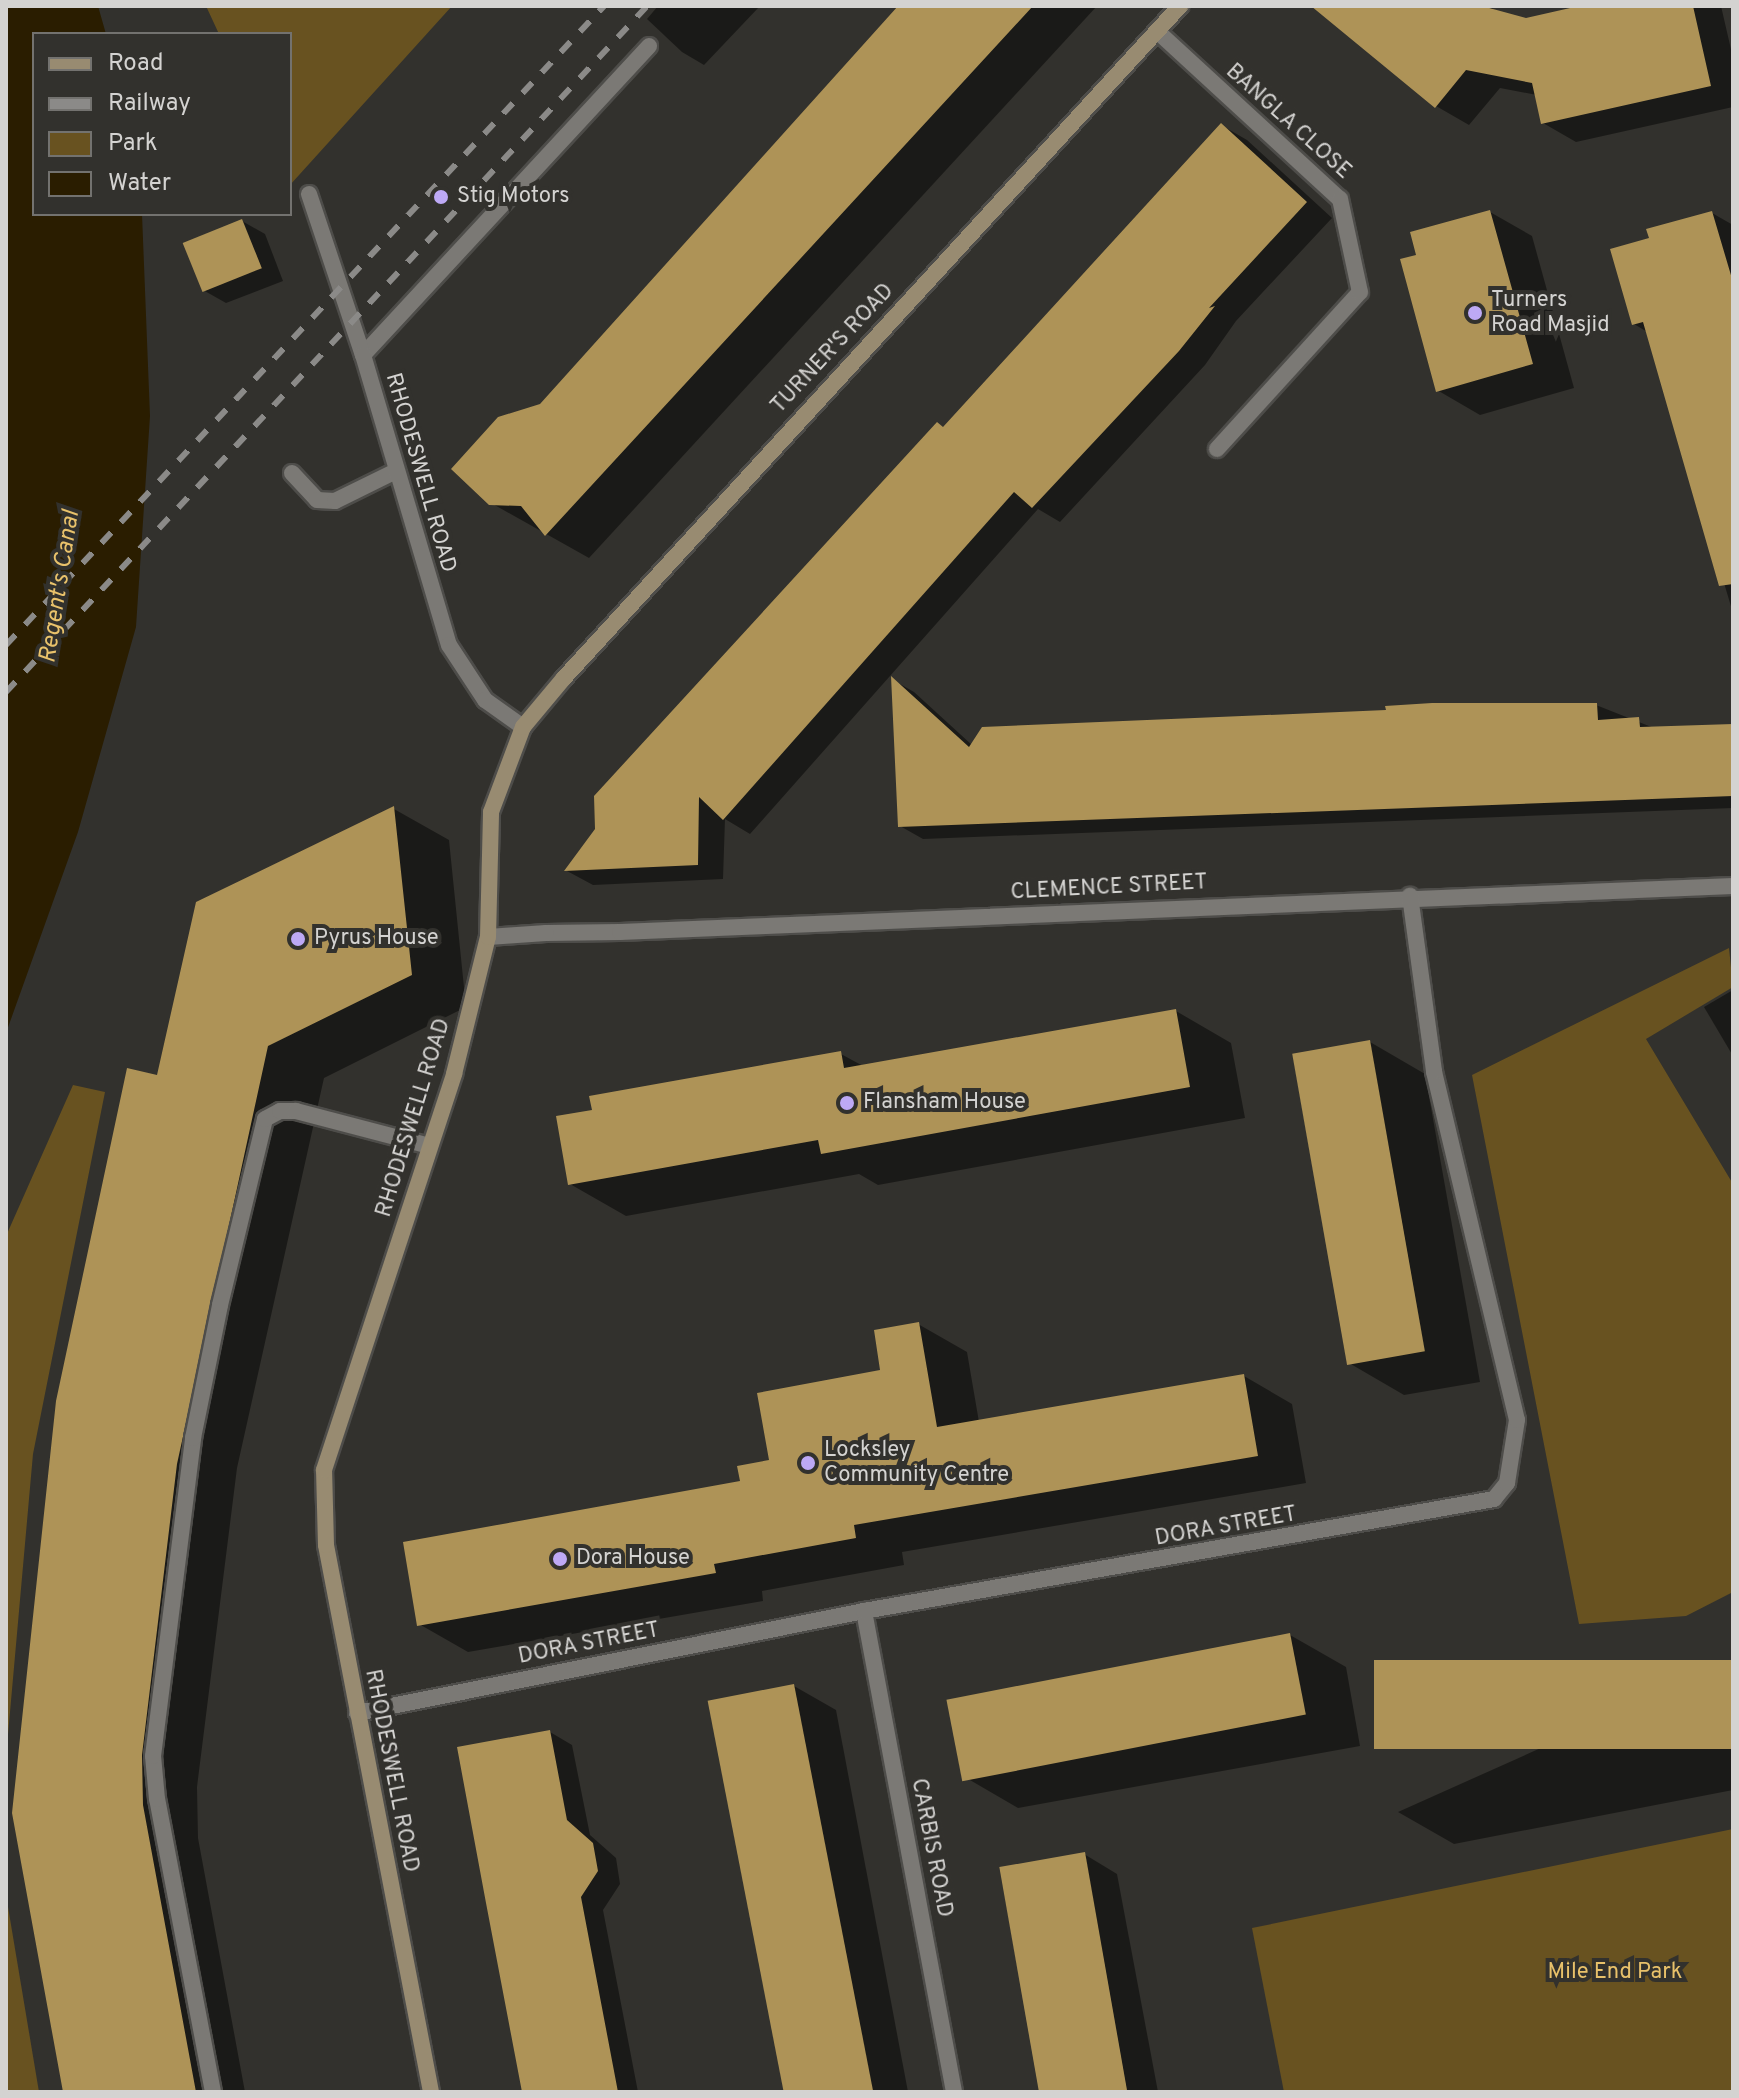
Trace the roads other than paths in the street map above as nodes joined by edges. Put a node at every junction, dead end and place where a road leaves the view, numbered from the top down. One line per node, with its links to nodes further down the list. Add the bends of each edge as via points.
1 (1180, 6): 2 (street, TURNER'S ROAD)
2 (1157, 31): 6 (street, BANGLA CLOSE, via 1340,199 1360,292); 9 (street, TURNER'S ROAD, via 629,602)
3 (649, 46): 5 (street)
4 (309, 194): 5 (street, RHODESWELL ROAD)
5 (363, 355): 7 (street, RHODESWELL ROAD)
6 (1217, 449)
7 (394, 472): 8 (street, via 335,501 317,500); 9 (street, RHODESWELL ROAD, via 449,645 485,700)
8 (292, 473)
9 (523, 727): 12 (street, RHODESWELL ROAD, via 491,812)
10 (1733, 886): 11 (street, CLEMENCE STREET)
11 (1410, 896): 12 (street, CLEMENCE STREET); 14 (street, DORA STREET, via 1434,1071 1517,1420 1507,1483 1494,1499 1419,1514)
12 (488, 937): 13 (street, RHODESWELL ROAD, via 454,1074)
13 (429, 1146): 15 (street, RHODESWELL ROAD, via 324,1470 326,1545); 16 (street, via 296,1111 265,1119 220,1305 193,1438 153,1756)
14 (864, 1611): 15 (street, DORA STREET); 18 (street, CARBIS ROAD)
15 (357, 1713): 17 (street, RHODESWELL ROAD)
16 (213, 2092)
17 (431, 2092)
18 (954, 2092)

